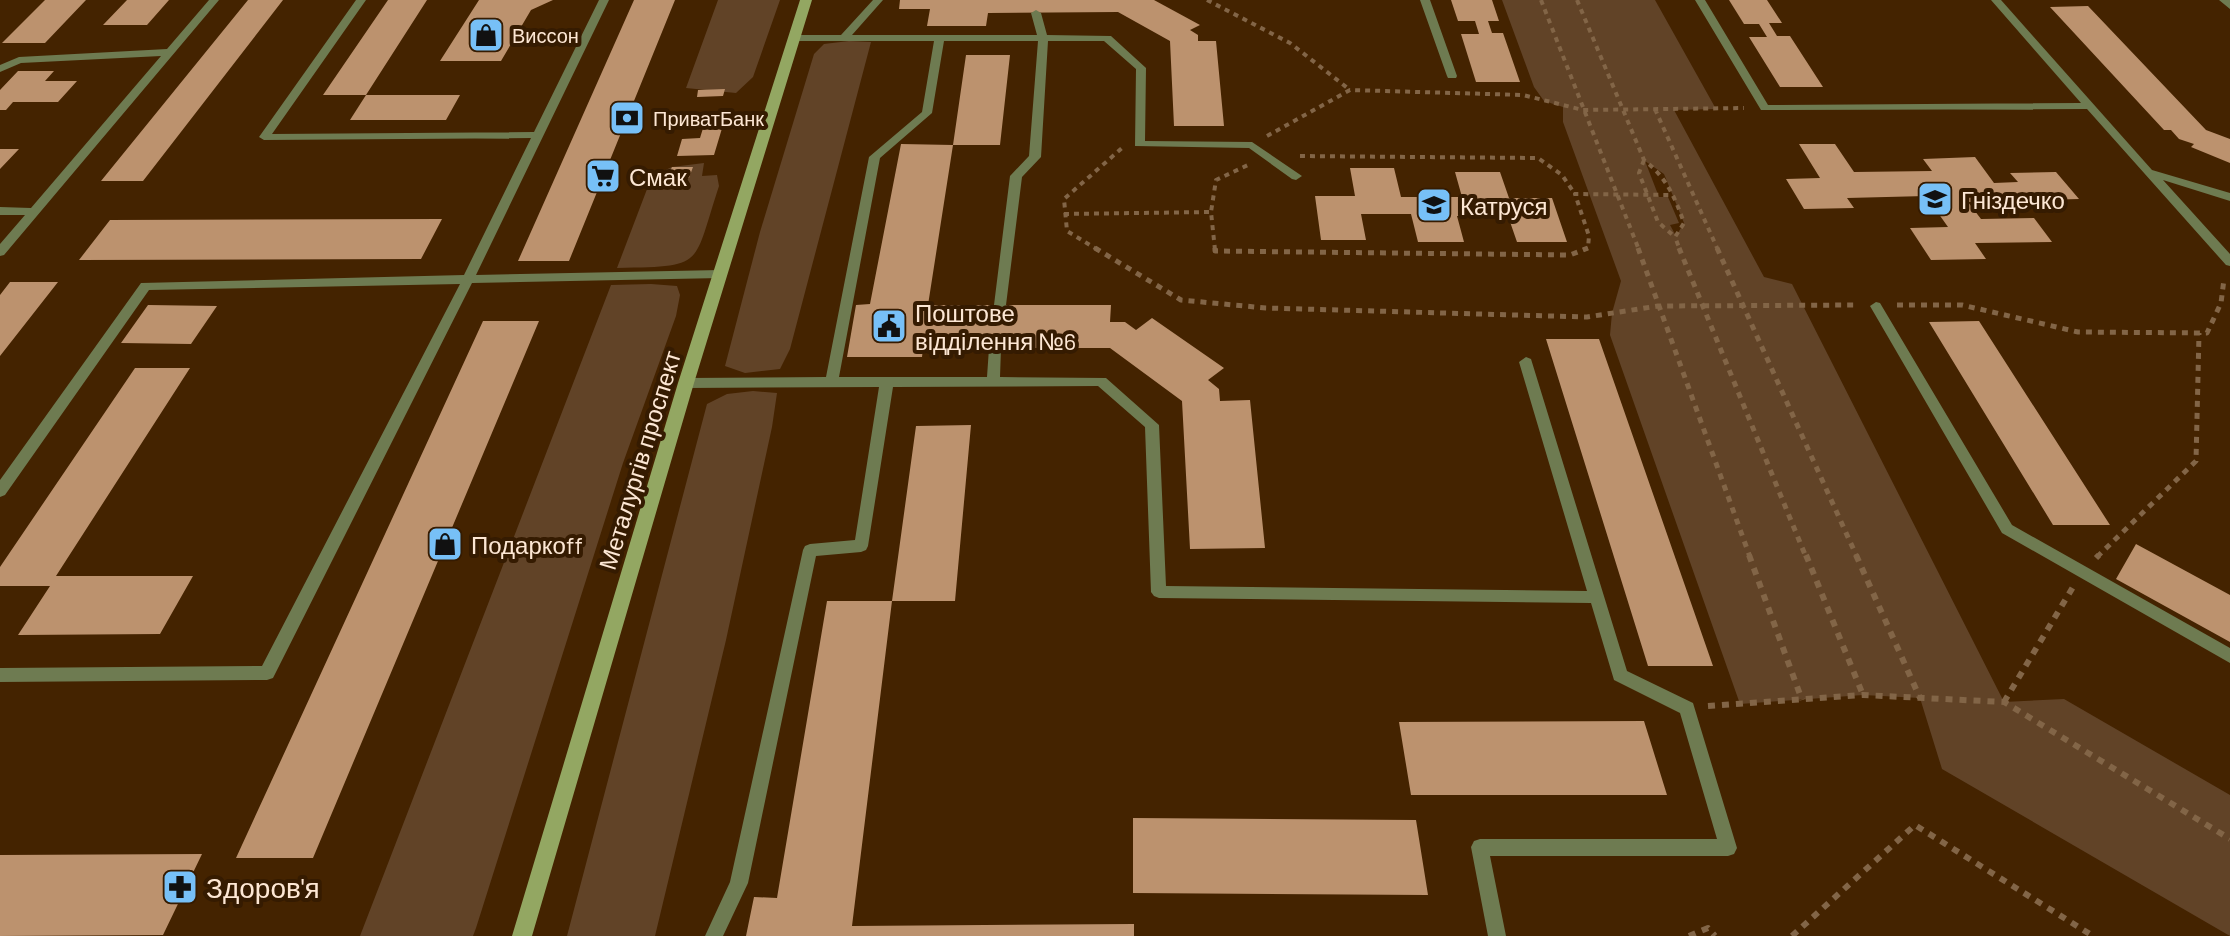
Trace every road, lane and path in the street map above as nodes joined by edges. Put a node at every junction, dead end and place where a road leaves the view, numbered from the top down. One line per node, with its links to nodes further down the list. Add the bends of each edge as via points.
1 (214, 0): 19 (lane)
2 (361, 0): 28 (lane, via 264,137)
3 (604, 0): 28 (lane)
4 (806, 0): 15 (street, Металургів проспект)
5 (878, 0): 16 (lane)
6 (1207, 0): 22 (path, via 1290,43)
7 (1425, 0): 21 (lane)
8 (1541, 0): 26 (path)
9 (1577, 0): 27 (path)
10 (1700, 0): 24 (lane)
11 (1996, 0): 23 (lane)
12 (2224, 0): 13 (lane)
13 (2230, 6)
14 (1036, 13): 17 (lane)
15 (795, 38): 16 (lane); 47 (street, Металургів проспект)
16 (844, 38): 18 (lane)
17 (1043, 38): 18 (lane); 29 (lane, via 1107,38 1141,68); 50 (lane, via 1035,157 1016,176)
18 (939, 39): 57 (lane, via 927,113 875,157)
19 (170, 52): 20 (lane, via 19,60); 41 (lane)
20 (0, 69)
21 (1452, 76)
22 (1350, 90): 26 (path, via 1523,95); 30 (path)
23 (2091, 106): 24 (lane); 33 (lane)
24 (1765, 108): 25 (path)
25 (1655, 109): 27 (path); 51 (path)
26 (1583, 110): 27 (path); 35 (path)
27 (1623, 110): 32 (path)
28 (538, 135): 48 (lane)
29 (1139, 144): 30 (lane); 43 (path, via 1122,148 1064,199)
30 (1252, 145): 31 (lane)
31 (1270, 157): 34 (lane); 36 (path, via 1538,158 1562,175); 42 (path, via 1216,180)
32 (1644, 160): 37 (path, via 1639,173); 38 (path, via 1664,174)
33 (2148, 172): 39 (lane); 46 (lane)
34 (1296, 176)
35 (1618, 193): 36 (path); 37 (path); 52 (path)
36 (1575, 194): 42 (path, via 1589,236 1588,248 1570,255 1215,251)
37 (1648, 195): 38 (path); 44 (path, via 1658,222)
38 (1673, 195): 44 (path, via 1684,223)
39 (2230, 197)
40 (0, 211): 41 (lane)
41 (34, 212): 45 (lane)
42 (1211, 212): 43 (path)
43 (1064, 214): 52 (path, via 1067,231 1181,300 1266,308 1587,317)
44 (1675, 237): 49 (path)
45 (0, 252)
46 (2228, 260): 54 (path, via 2221,303 2207,333)
47 (721, 274): 48 (lane); 60 (street, Металургів проспект)
48 (467, 281): 61 (lane, via 145,286); 65 (lane, via 267,673)
49 (1703, 304): 51 (path); 52 (path); 66 (path)
50 (1000, 305)
51 (1744, 305): 53 (path); 67 (path)
52 (1658, 306): 68 (path)
53 (1876, 306): 54 (path, via 1962,305 2078,332); 62 (lane, via 2007,529)
54 (2199, 333): 62 (path, via 2196,461)
55 (995, 348): 59 (lane)
56 (1526, 362): 63 (lane)
57 (832, 381): 58 (lane); 60 (lane)
58 (887, 381): 59 (lane); 73 (lane, via 861,546 810,550 739,883)
59 (993, 381): 63 (lane, via 1101,381 1152,425 1159,592)
60 (686, 383): 72 (street, Металургів проспект)
61 (0, 491)
62 (2082, 572): 64 (lane); 69 (path)
63 (1596, 597): 70 (lane, via 1620,675)
64 (2230, 656)
65 (0, 675)
66 (1863, 695): 67 (path); 68 (path)
67 (1920, 698): 69 (path)
68 (1802, 700): 70 (path)
69 (2004, 702): 71 (path)
70 (1687, 708): 74 (lane, via 1728,848 1480,847)
71 (2230, 839)
72 (522, 936)
73 (714, 936)
74 (1497, 936)
75 (1689, 936): 76 (path, via 1708,928)
76 (1715, 936)
77 (1792, 936): 78 (path, via 1915,825)
78 (2093, 936)

